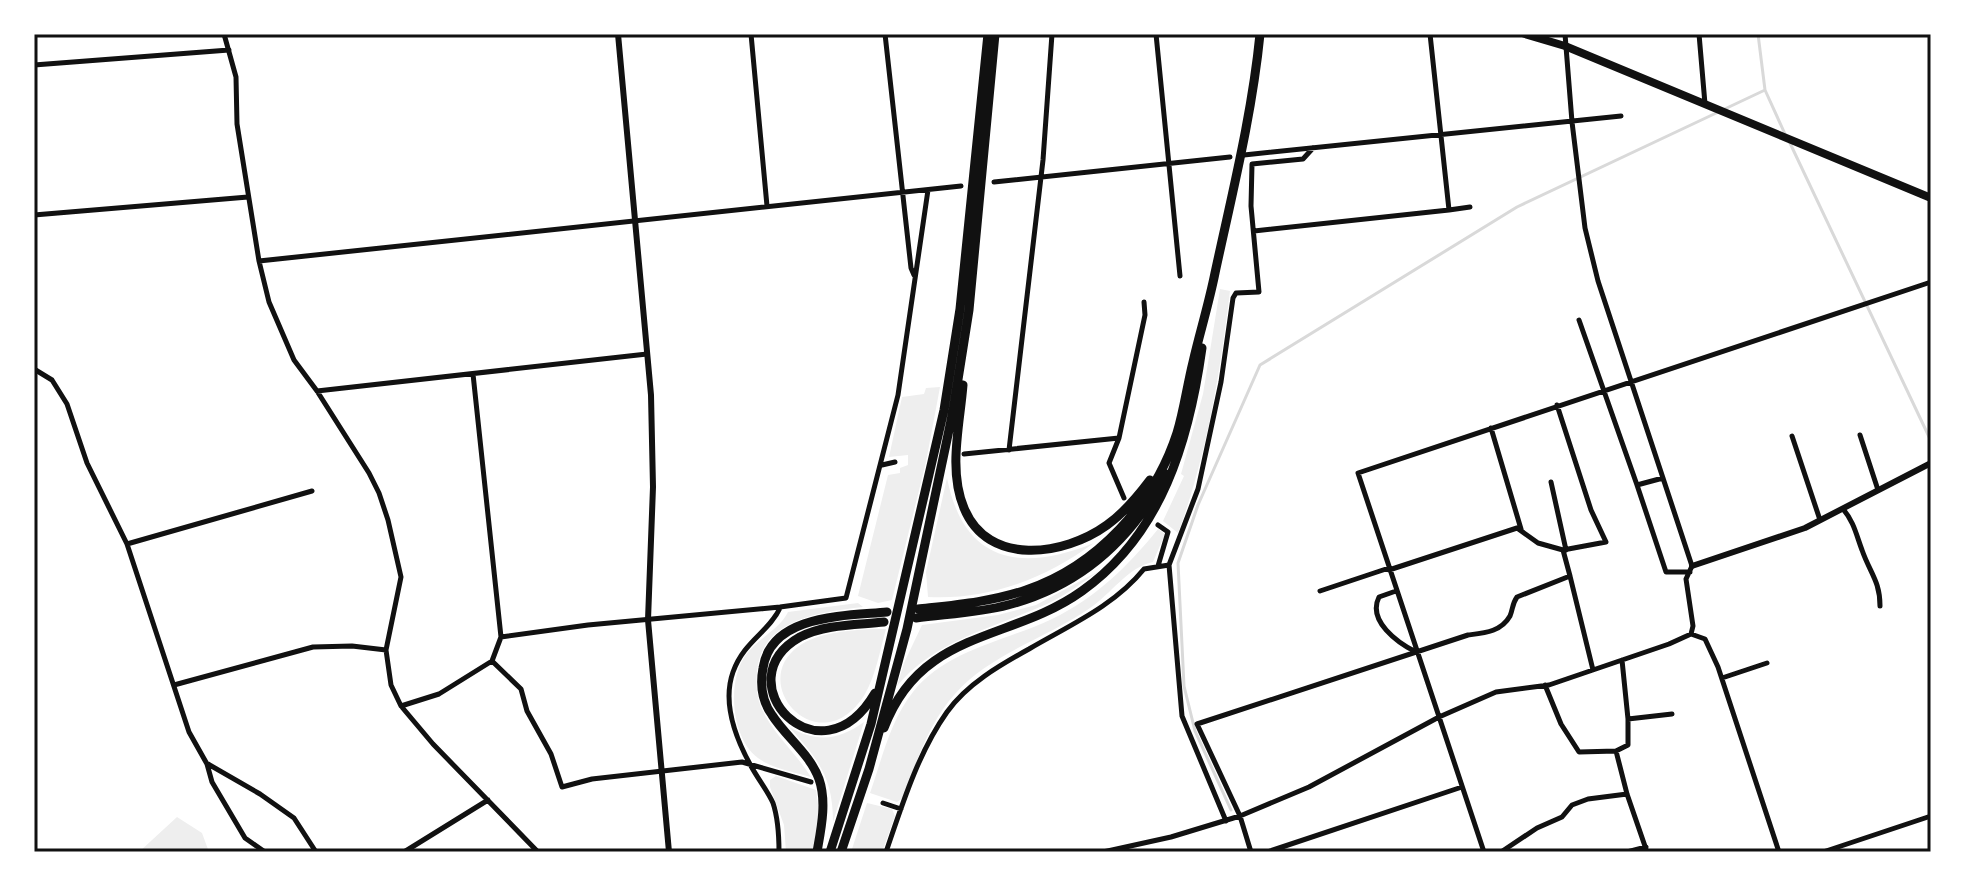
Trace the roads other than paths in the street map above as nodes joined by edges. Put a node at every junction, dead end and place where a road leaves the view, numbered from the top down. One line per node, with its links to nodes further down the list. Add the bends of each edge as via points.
1 (224, 34): 15 (street)
2 (618, 34): 36 (street)
3 (751, 34): 32 (street)
4 (885, 34): 29 (street)
5 (988, 34): 86 (highway, via 955,348 933,469)
6 (995, 34): 44 (highway)
7 (1052, 34): 25 (street)
8 (1156, 34): 24 (street)
9 (1260, 34): 43 (highway)
10 (1430, 34): 20 (street)
11 (1525, 34): 14 (highway)
12 (1565, 34): 14 (street)
13 (1699, 34): 17 (street)
14 (1565, 46): 17 (highway); 19 (street)
15 (229, 50): 16 (street); 30 (street)
16 (34, 65)
17 (1705, 104): 31 (highway)
18 (1621, 116): 19 (street)
19 (1572, 122): 20 (street); 49 (street, via 1585,228)
20 (1441, 134): 21 (street); 34 (street)
21 (1313, 148): 22 (street); 37 (street, via 1303,159 1252,164)
22 (1244, 155)
23 (1230, 157): 24 (street)
24 (1170, 164): 25 (street); 39 (street)
25 (1040, 177): 26 (street); 58 (street)
26 (994, 182)
27 (961, 186): 28 (street)
28 (928, 190): 29 (street); 40 (street)
29 (902, 193): 32 (street); 40 (street)
30 (248, 197): 35 (street); 38 (street)
31 (1931, 198)
32 (767, 206): 36 (street)
33 (1470, 207): 34 (street)
34 (1449, 210): 37 (street)
35 (34, 215)
36 (634, 220): 38 (street); 46 (street)
37 (1254, 231): 76 (street, via 1259,292 1236,293 1233,298 1198,489)
38 (259, 261): 51 (street, via 277,324)
39 (1180, 276)
40 (915, 278): 63 (street)
41 (1931, 282): 49 (street)
42 (1144, 302): 56 (street)
43 (1208, 306): 57 (highway); 59 (highway)
44 (969, 310): 59 (highway, via 956,477 964,509 994,544 1045,550 1106,526 1129,506); 85 (highway)
45 (1579, 320): 50 (street)
46 (647, 354): 48 (street); 87 (street, via 653,487)
47 (34, 369): 74 (street, via 52,380 67,404 87,463)
48 (473, 374): 51 (street); 89 (street)
49 (1630, 382): 50 (street); 64 (street)
50 (1605, 390): 52 (street); 66 (street)
51 (317, 391): 90 (street, via 369,473 388,520 401,577)
52 (1557, 405): 53 (street); 75 (street, via 1606,542)
53 (1491, 428): 73 (street); 78 (street, via 1358,473)
54 (1860, 435): 67 (street)
55 (1792, 436): 71 (street)
56 (1119, 438): 58 (street); 69 (street, via 1109,463)
57 (1181, 447): 85 (highway, via 1143,516 1120,542 1076,576 1010,605); 107 (highway, via 1166,491 1120,558 1054,607 934,659 900,696)
58 (1009, 450): 60 (street)
59 (1170, 452): 85 (highway, via 1142,502 1076,566 1026,590)
60 (964, 454)
61 (895, 462): 63 (street)
62 (1931, 463): 67 (street)
63 (882, 465): 84 (street, via 846,598)
64 (1663, 478): 66 (street); 79 (street)
65 (1551, 482): 75 (street)
66 (1637, 485): 79 (street, via 1666,572)
67 (1878, 490): 70 (street)
68 (312, 491): 74 (street)
69 (1124, 498)
70 (1843, 509): 71 (street); 83 (street, via 1874,572)
71 (1820, 520): 79 (street)
72 (1158, 525): 77 (street, via 1168,532)
73 (1521, 530): 75 (street, via 1538,543); 78 (street)
74 (127, 544): 98 (street)
75 (1565, 550): 80 (street)
76 (1169, 565): 77 (street); 117 (street, via 1182,716)
77 (1158, 566): 114 (street, via 1144,569 1097,610 980,679 948,710)
78 (1389, 569): 81 (street); 82 (street)
79 (1691, 569): 88 (street, via 1686,579)
80 (1570, 576): 91 (street, via 1517,597 1499,629); 95 (street)
81 (1320, 591)
82 (1396, 591): 91 (street); 91 (street, via 1379,597 1377,609 1391,637)
83 (1880, 606)
84 (780, 607): 87 (street); 106 (street, via 745,648 733,673 729,704)
85 (915, 614): 107 (highway)
86 (889, 616): 96 (highway); 96 (highway, via 798,639 776,662 773,693 791,723 813,731 837,728 857,718); 125 (highway, via 833,617 798,626 772,647 764,662 765,702 819,779 823,801)
87 (648, 620): 89 (street); 108 (street)
88 (1691, 634): 92 (street); 97 (street, via 1705,639)
89 (501, 637): 93 (street)
90 (386, 650): 98 (street, via 313,647); 100 (street)
91 (1417, 652): 102 (street); 115 (street, via 1197,724)
92 (1622, 660): 95 (street); 103 (street)
93 (492, 661): 100 (street, via 439,694); 108 (street, via 521,689 562,787)
94 (1767, 663): 97 (street)
95 (1593, 670): 99 (street)
96 (883, 674): 126 (highway)
97 (1722, 678): 135 (street)
98 (174, 685): 105 (street, via 189,732)
99 (1545, 685): 102 (street, via 1496,692); 104 (street, via 1579,752)
100 (401, 706): 112 (street)
101 (1672, 714): 103 (street)
102 (1439, 717): 110 (street); 115 (street, via 1309,787)
103 (1628, 719): 104 (street, via 1628,745)
104 (1616, 751): 111 (street)
105 (207, 764): 119 (street, via 235,824); 120 (street, via 294,818)
106 (750, 765): 108 (street); 109 (street); 124 (street, via 773,804)
107 (869, 769): 127 (highway)
108 (662, 771): 123 (street)
109 (811, 782)
110 (1462, 787): 131 (street); 132 (street)
111 (1627, 794): 118 (street); 133 (street, via 1572,805 1562,817)
112 (488, 800): 121 (street); 122 (street)
113 (883, 803): 114 (street)
114 (901, 809): 128 (street)
115 (1240, 816): 117 (street); 130 (street)
116 (1931, 816): 136 (street)
117 (1226, 821): 129 (street)
118 (1647, 849): 134 (street)
119 (265, 852)
120 (316, 852)
121 (404, 852)
122 (538, 852)
123 (669, 852)
124 (779, 852)
125 (817, 852)
126 (830, 852)
127 (841, 852)
128 (886, 852)
129 (1103, 852)
130 (1251, 852)
131 (1267, 852)
132 (1484, 852)
133 (1501, 852)
134 (1627, 852)
135 (1779, 852)
136 (1823, 852)

